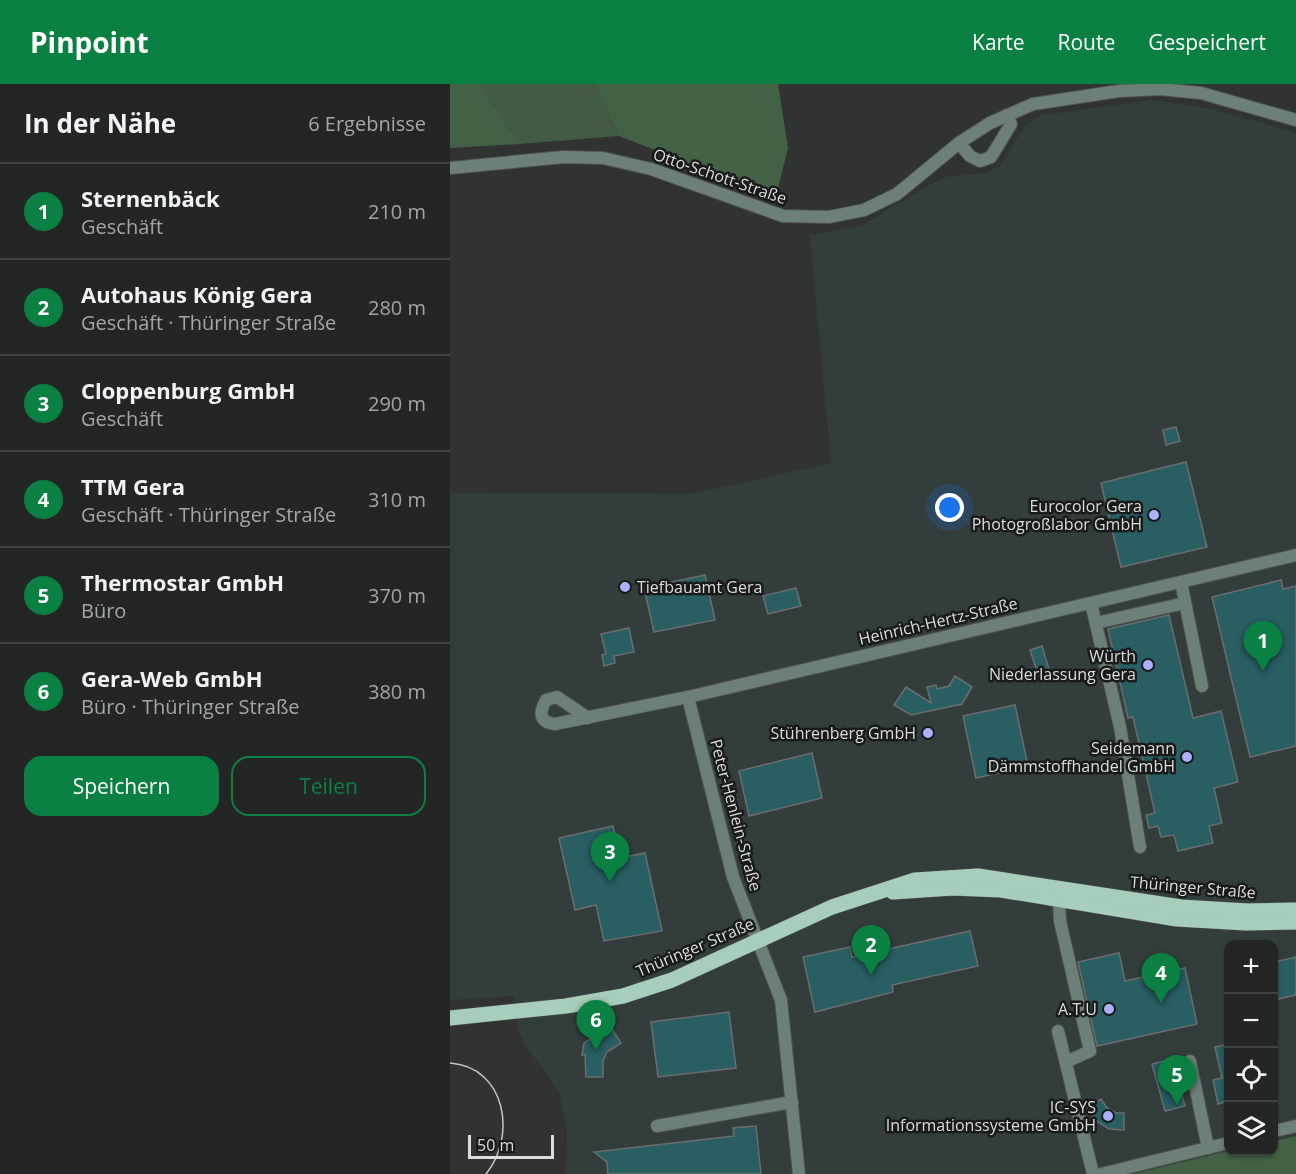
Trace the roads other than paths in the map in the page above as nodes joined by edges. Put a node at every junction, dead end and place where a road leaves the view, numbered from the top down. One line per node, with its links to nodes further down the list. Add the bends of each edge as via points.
1 (1007, 115): 2 (street, Otto-Schott-Straße, via 1033,104 1160,89 1201,93); 3 (street, Otto-Schott-Straße); 3 (street, via 1011,124 991,158 980,161)
2 (1296, 120)
3 (959, 143): 4 (street, Otto-Schott-Straße, via 897,194 864,210 829,217 783,216 651,169 603,158 562,157)
4 (450, 168)
5 (1296, 555): 6 (street, Heinrich-Hertz-Straße)
6 (1181, 582): 7 (street, Heinrich-Hertz-Straße); 8 (street)
7 (1091, 603): 9 (street); 11 (street, Heinrich-Hertz-Straße)
8 (1185, 603): 9 (street); 10 (street)
9 (1096, 622): 13 (street, via 1120,728)
10 (1202, 686)
11 (688, 697): 12 (street, Heinrich-Hertz-Straße); 17 (street, Peter-Henlein-Straße, via 728,857)
12 (588, 718)
13 (1140, 847)
14 (1061, 894): 15 (main road, Thüringer Straße, via 1181,907); 16 (main road, Thüringer Straße, via 1188,920); 17 (main road, Thüringer Straße, via 975,888 875,893 832,907); 21 (street, via 1060,921 1090,1051)
15 (1296, 910)
16 (1296, 922)
17 (758, 941): 18 (main road, Thüringer Straße, via 672,980 623,996); 22 (street, Peter-Henlein-Straße, via 781,1000)
18 (450, 1018)
19 (1058, 1032): 21 (street)
20 (1190, 1061): 27 (street)
21 (1066, 1062): 29 (street)
22 (792, 1102): 23 (street); 28 (street, Peter-Henlein-Straße)
23 (657, 1126)
24 (1296, 1126): 25 (street)
25 (1278, 1130)
26 (1224, 1144): 27 (street)
27 (1208, 1148): 30 (street)
28 (799, 1174)
29 (1093, 1174)
30 (1101, 1174)

